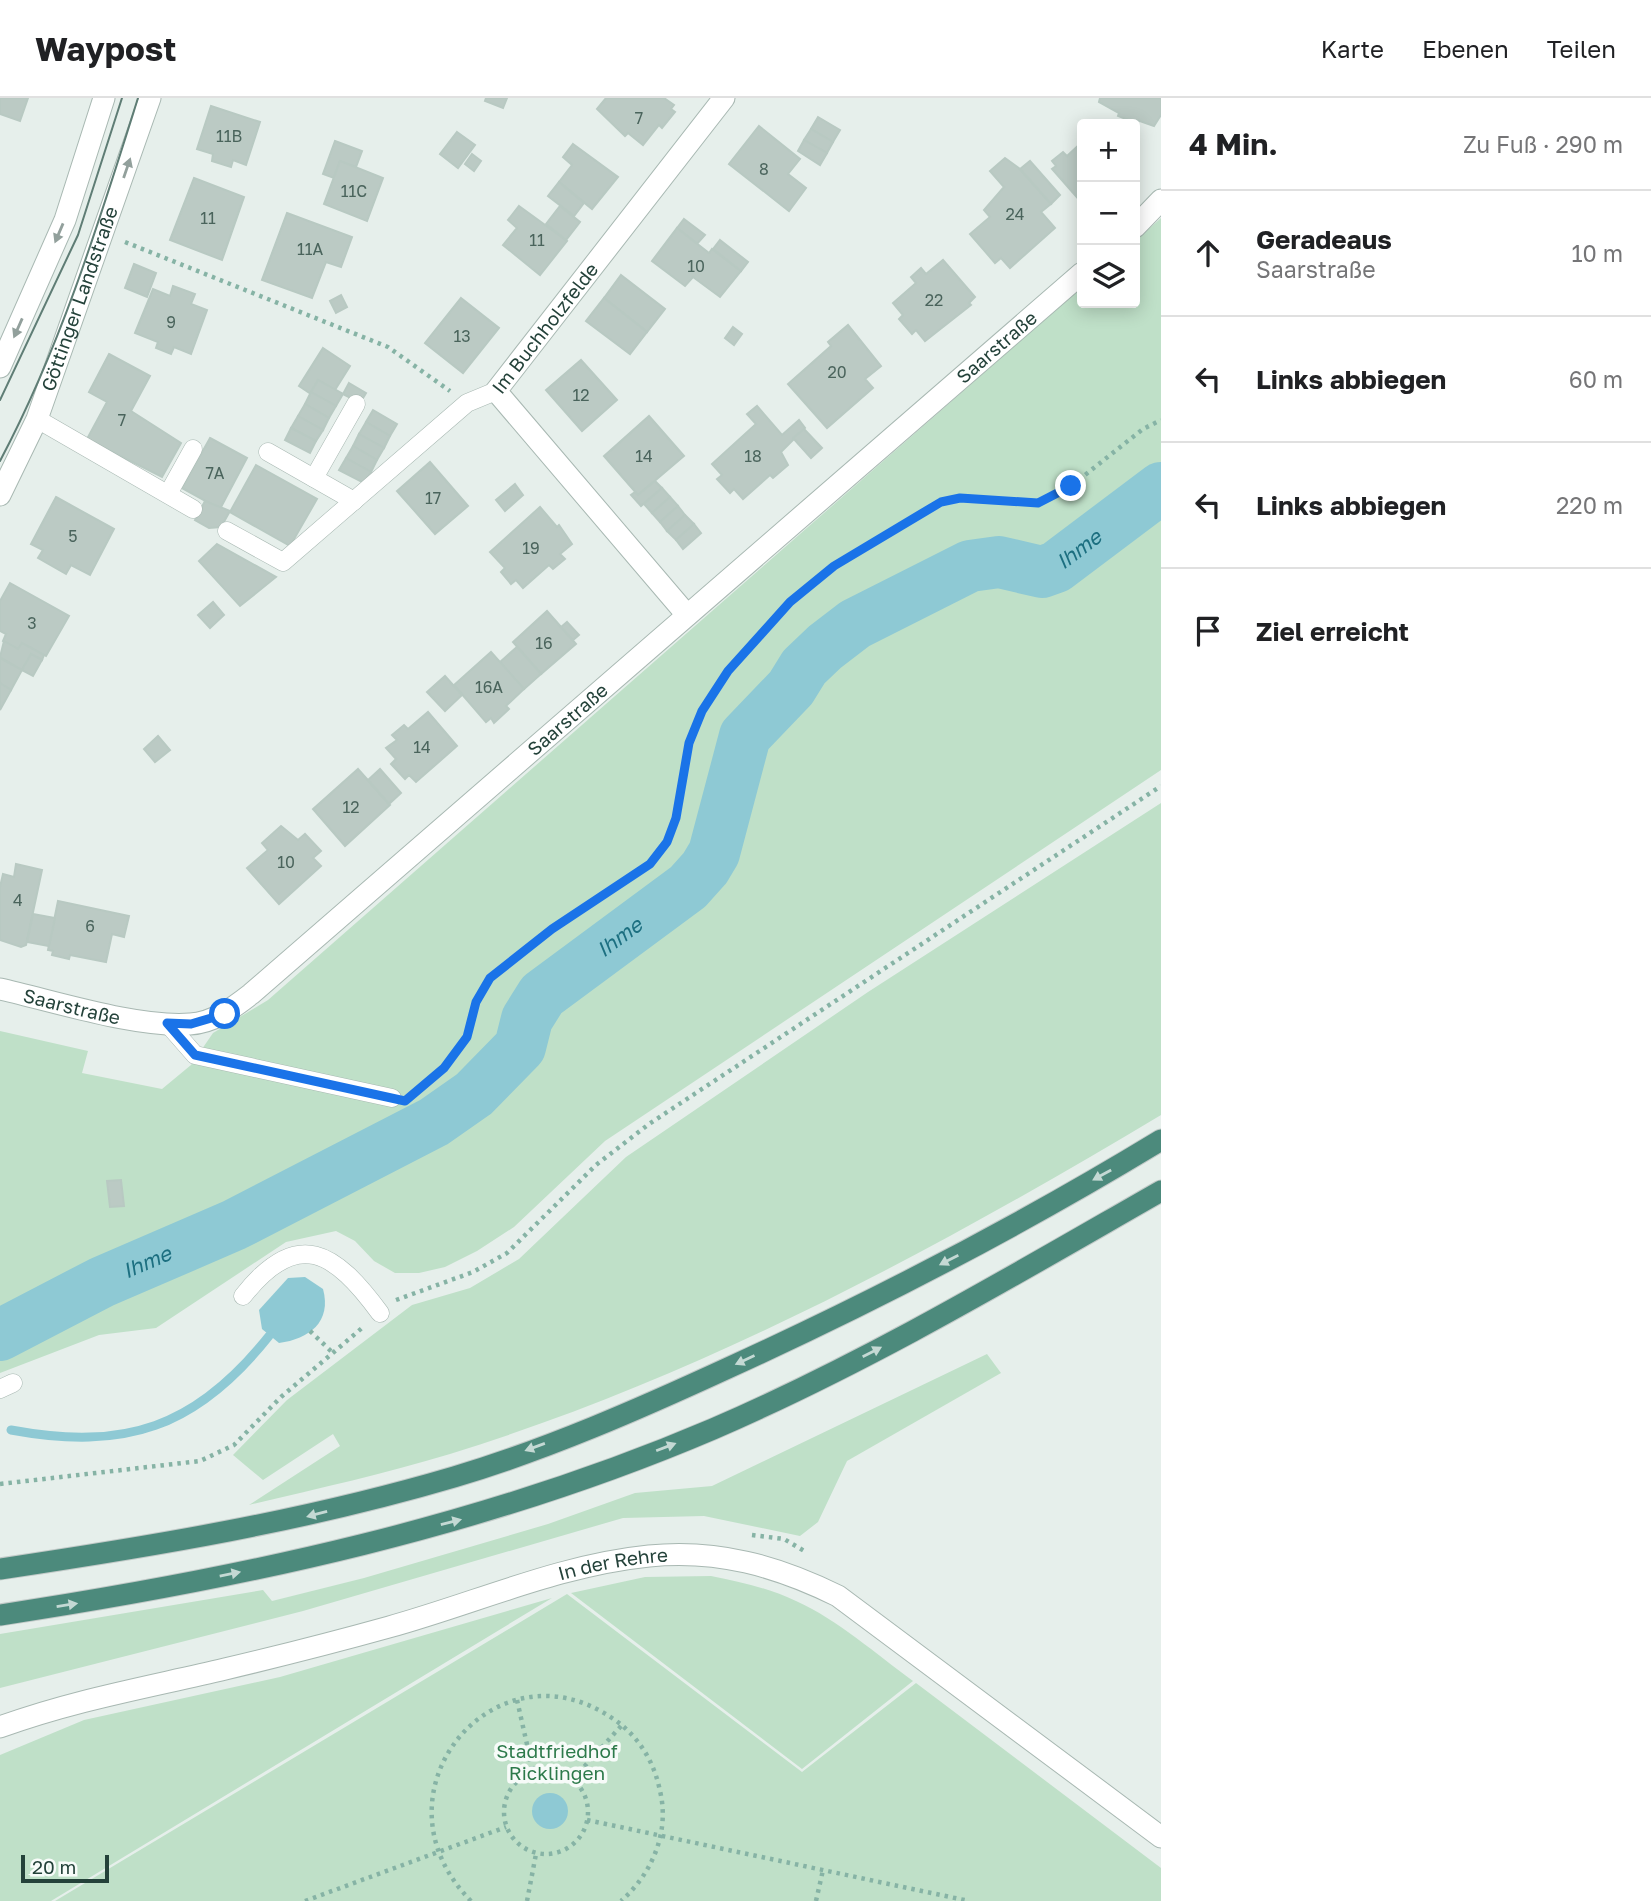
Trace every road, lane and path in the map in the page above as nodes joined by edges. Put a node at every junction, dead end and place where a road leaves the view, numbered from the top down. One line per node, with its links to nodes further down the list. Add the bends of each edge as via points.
1 (104, 98): 8 (street, one-way to 8, via 65,220)
2 (150, 98): 6 (street, Göttinger Landstraße, one-way to 2)
3 (724, 98): 9 (street, Im Buchholzfelde)
4 (1161, 200): 5 (street)
5 (1140, 222)
6 (104, 234): 10 (path, via 387,347); 12 (street, Göttinger Landstraße)
7 (1077, 277): 22 (street, Saarstraße)
8 (0, 367)
9 (496, 391): 10 (lane); 22 (street, Im Buchholzfelde)
10 (467, 403): 19 (lane)
11 (356, 404): 16 (lane)
12 (37, 419): 17 (street, Göttinger Landstraße); 18 (lane)
13 (1161, 420): 26 (path, via 1071,486 1038,503 960,498 941,502 834,566 790,602 728,671 702,711 689,743 676,818 667,842 650,864 552,929 490,978 476,1002 467,1037 444,1068 405,1101)
14 (193, 449): 18 (lane)
15 (268, 452): 16 (lane)
16 (314, 478): 19 (lane)
17 (0, 495)
18 (168, 495): 20 (lane)
19 (354, 501): 21 (lane, via 283,562)
20 (193, 509)
21 (227, 531)
22 (688, 615): 25 (street, Saarstraße, via 251,994 225,1014 191,1024)
23 (1161, 786): 30 (path, via 649,1124 596,1165 507,1253 473,1272 397,1298)
24 (0, 989): 25 (street, Saarstraße)
25 (167, 1023): 26 (lane, via 195,1055)
26 (392, 1098)
27 (1161, 1140): 36 (highway, one-way to 36, via 950,1260 823,1325 634,1411 457,1476 306,1517 183,1542)
28 (1161, 1191): 37 (highway, one-way to 28, via 307,1559 475,1516 612,1468 712,1429 821,1378)
29 (243, 1296): 30 (lane, via 262,1273 286,1256 315,1256 339,1265 355,1279)
30 (380, 1313): 32 (path)
31 (310, 1331): 32 (path)
32 (333, 1353): 33 (path, via 234,1445 200,1461)
33 (0, 1484)
34 (747, 1535): 35 (path, via 784,1539)
35 (807, 1552)
36 (0, 1570)
37 (0, 1615)
38 (517, 1700): 39 (path, via 573,1699); 41 (path); 47 (path, via 491,1710 469,1726 438,1771 431,1798)
39 (622, 1725): 42 (path); 45 (path, via 649,1756 657,1775 662,1795)
40 (0, 1727): 46 (street, In der Rehre, via 75,1702 392,1626 585,1566 650,1555 702,1554 743,1559 795,1575 838,1596)
41 (533, 1771): 42 (path, via 547,1769); 44 (path, via 508,1793 503,1810)
42 (573, 1779): 43 (path, via 583,1791)
43 (587, 1820): 45 (path); 48 (path, via 574,1844 550,1854)
44 (506, 1827): 47 (path); 48 (path, via 512,1839)
45 (661, 1836): 49 (path); 53 (path, via 651,1865)
46 (1161, 1837)
47 (437, 1852): 50 (path); 51 (path)
48 (536, 1853): 52 (path)
49 (823, 1870): 54 (path); 55 (path)
50 (305, 1901)
51 (471, 1901)
52 (527, 1901)
53 (621, 1901)
54 (816, 1901)
55 (969, 1901)

